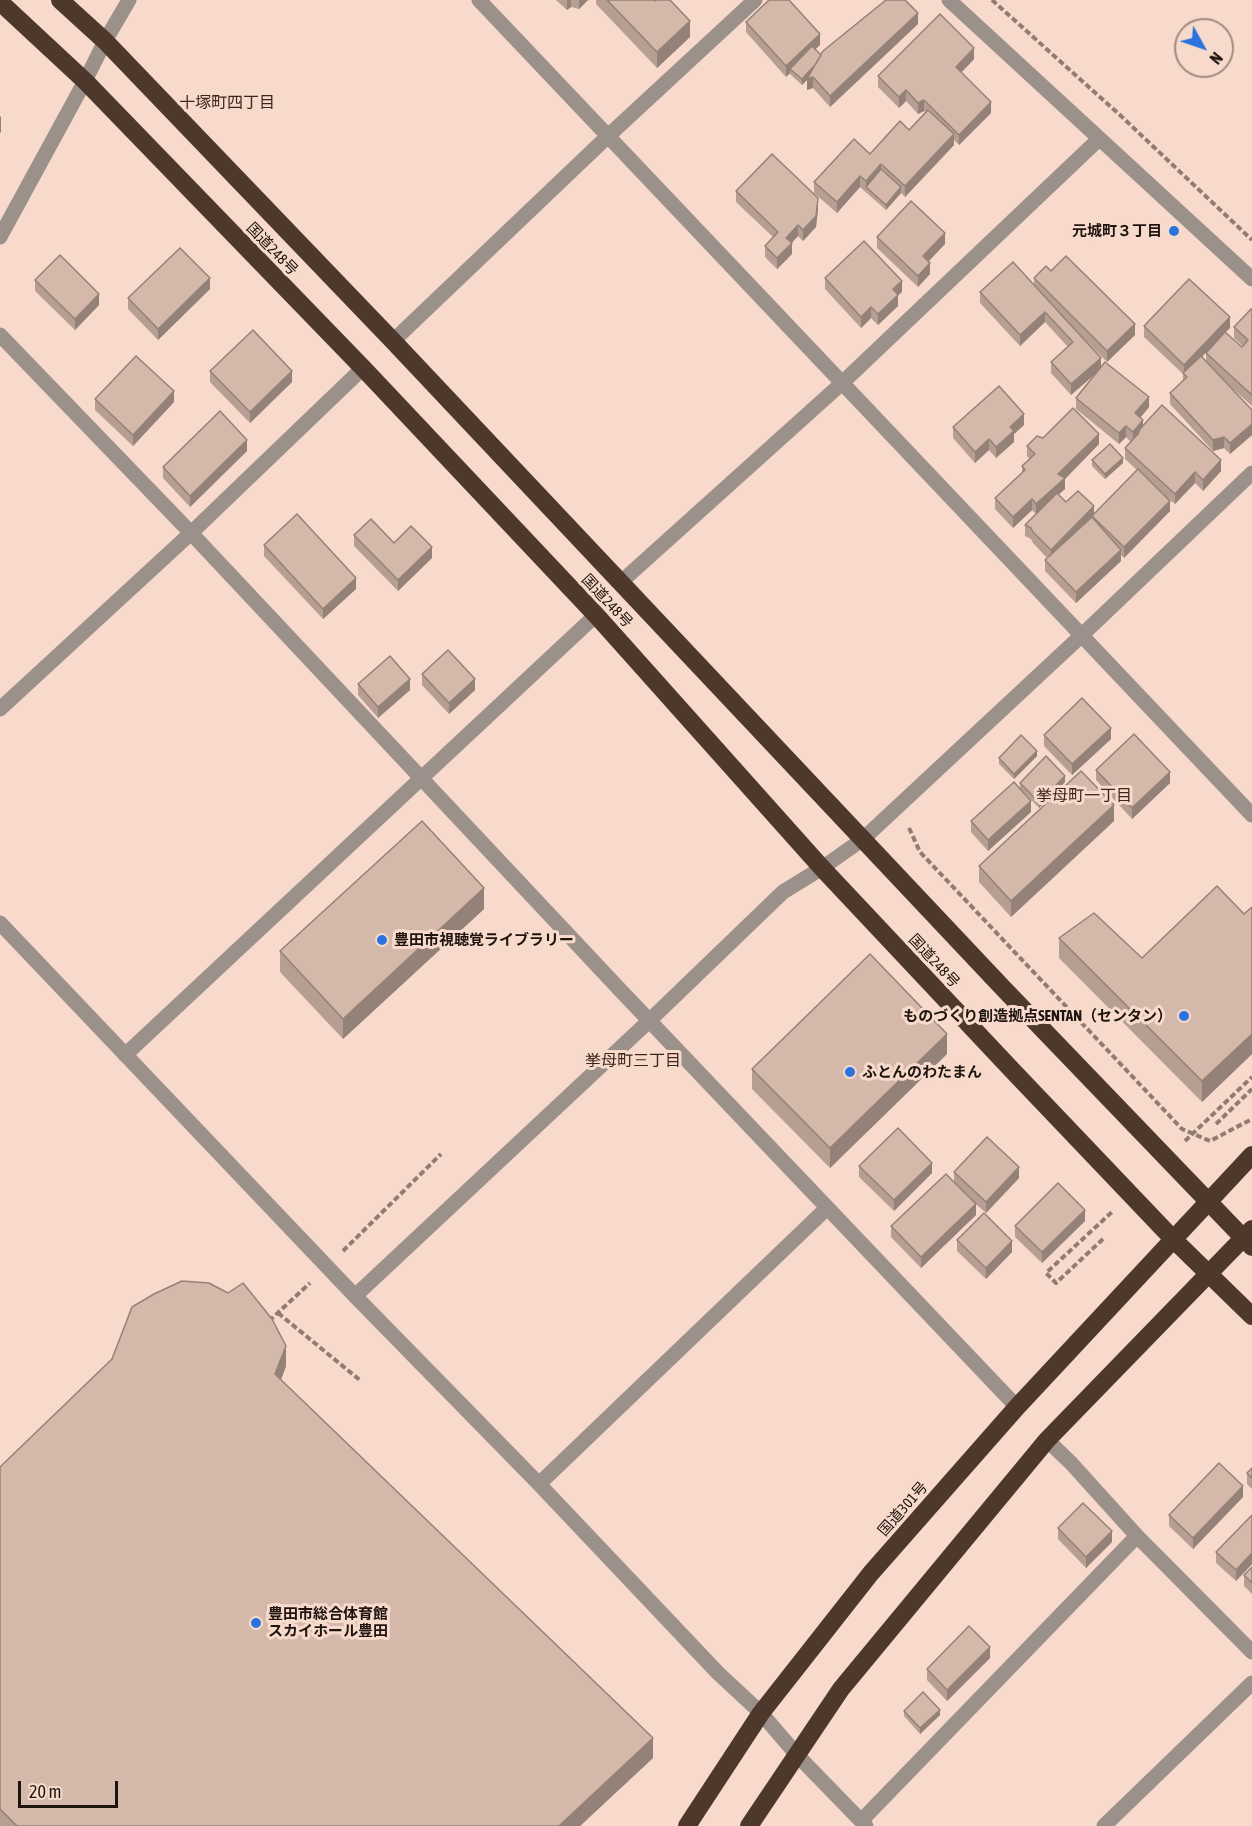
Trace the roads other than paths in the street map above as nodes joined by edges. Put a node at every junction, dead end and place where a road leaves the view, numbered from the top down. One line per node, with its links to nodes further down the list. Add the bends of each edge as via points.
1 (60, 0): 7 (highway, 国道248号)
2 (129, 0): 7 (street)
3 (479, 0): 9 (street)
4 (755, 0): 9 (street)
5 (949, 0): 10 (street)
6 (0, 2): 8 (highway, 国道248号)
7 (105, 41): 8 (street); 14 (highway, 国道248号)
8 (85, 81): 11 (street); 15 (highway, 国道248号)
9 (607, 136): 14 (street); 16 (street)
10 (1099, 139): 12 (street); 16 (street)
11 (0, 237)
12 (1252, 279)
13 (0, 335): 18 (street)
14 (393, 340): 19 (highway, 国道248号)
15 (363, 369): 18 (street); 20 (highway, 国道248号)
16 (841, 384): 19 (street); 21 (street)
17 (1252, 473): 21 (street)
18 (190, 533): 22 (street); 23 (street)
19 (621, 582): 25 (highway, 国道248号)
20 (596, 615): 23 (street); 26 (highway, 国道248号)
21 (1082, 635): 24 (street); 25 (street)
22 (0, 709)
23 (420, 778): 28 (street); 29 (street)
24 (1251, 812)
25 (863, 839): 26 (street); 31 (highway, 国道248号)
26 (822, 868): 28 (street, via 783,892); 34 (highway, 国道248号)
27 (0, 923): 29 (street)
28 (649, 1021): 32 (street); 36 (street)
29 (125, 1055): 36 (street)
30 (1252, 1155): 31 (highway, 国道301号)
31 (1208, 1202): 33 (highway, 国道248号); 34 (highway, 国道301号)
32 (827, 1208): 38 (street); 40 (street)
33 (1249, 1238): 35 (highway)
34 (1173, 1239): 35 (highway, 国道248号); 38 (highway, 国道301号)
35 (1210, 1274): 37 (highway, 国道248号); 39 (highway)
36 (355, 1296): 40 (street)
37 (1252, 1316)
38 (1017, 1407): 44 (highway, 国道301号, via 871,1573)
39 (1047, 1440): 41 (street); 45 (highway, via 840,1689)
40 (539, 1484): 44 (street, via 718,1673)
41 (1137, 1536): 42 (street); 46 (street)
42 (1252, 1652)
43 (1252, 1683): 49 (street)
44 (761, 1713): 45 (street); 47 (highway, 国道301号)
45 (797, 1755): 46 (street); 48 (highway)
46 (863, 1823)
47 (687, 1826)
48 (749, 1826)
49 (1104, 1826)

